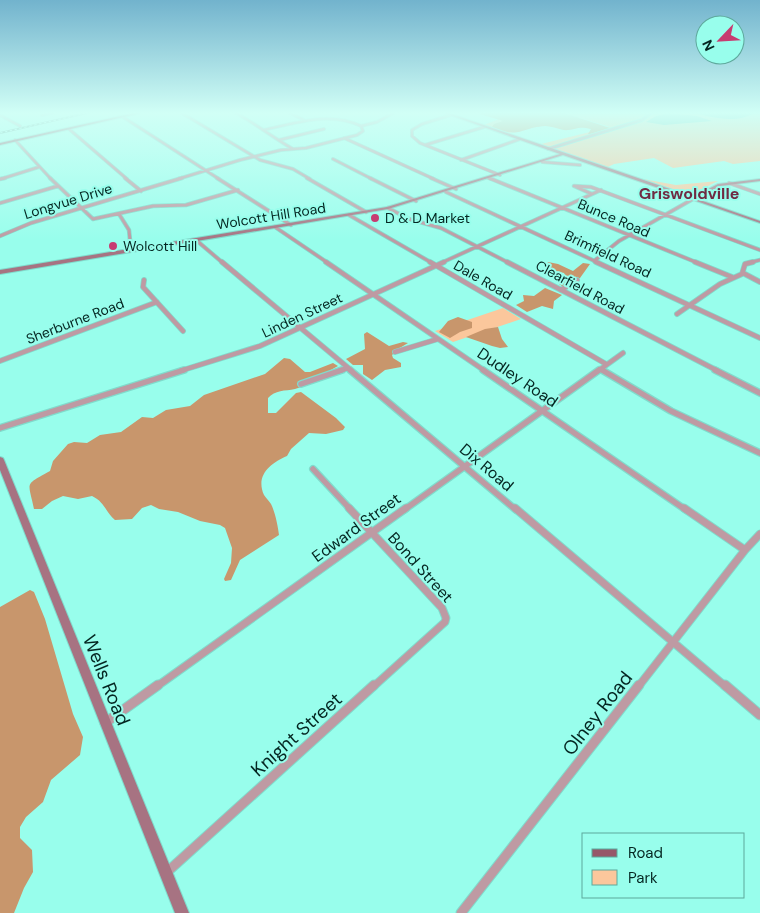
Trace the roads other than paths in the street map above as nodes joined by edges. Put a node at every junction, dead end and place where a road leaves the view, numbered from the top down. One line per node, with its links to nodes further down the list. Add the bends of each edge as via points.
1 (28, 155): 16 (street)
2 (99, 155): 27 (street)
3 (181, 155): 17 (street)
4 (251, 155): 11 (street)
5 (266, 155): 11 (street, Longvue Drive)
6 (380, 155): 24 (street)
7 (448, 155): 13 (street)
8 (476, 155): 13 (street)
9 (560, 155): 14 (street, Wolcott Hill Road)
10 (564, 155): 31 (street)
11 (255, 157): 17 (street, Longvue Drive); 37 (street, via 293,169)
12 (333, 159): 32 (street)
13 (461, 160): 18 (street)
14 (542, 162): 15 (street, Wolcott Hill Road); 18 (street, Wolcott Hill Road)
15 (580, 165)
16 (39, 167): 20 (street); 23 (street)
17 (206, 171): 25 (street); 27 (street, Longvue Drive)
18 (500, 175): 19 (street, Wolcott Hill Road)
19 (489, 178): 24 (street, Wolcott Hill Road); 35 (street, Bunce Road)
20 (0, 180)
21 (760, 180): 22 (street)
22 (729, 183): 30 (street); 31 (street)
23 (58, 186): 33 (street); 36 (street)
24 (456, 189): 28 (street, Wolcott Hill Road)
25 (238, 190): 38 (street, via 186,205 154,206); 42 (street)
26 (601, 190): 29 (street, Linden Street); 29 (street, via 585,185 574,186); 39 (street)
27 (141, 191): 36 (street, Longvue Drive)
28 (446, 192): 32 (street, Wolcott Hill Road); 44 (street, Brimfield Road)
29 (592, 194): 35 (street, Linden Street)
30 (760, 194)
31 (692, 199): 39 (street); 41 (street)
32 (416, 201): 34 (street, Wolcott Hill Road)
33 (0, 202)
34 (388, 208): 37 (street, Wolcott Hill Road); 48 (street, Clearfield Road, via 409,219 437,226)
35 (562, 208): 44 (street, Linden Street); 46 (street, Bunce Road)
36 (82, 210): 38 (street, via 95,219); 45 (street, Longvue Drive)
37 (366, 212): 40 (street, Wolcott Hill Road)
38 (119, 214): 49 (street, via 129,230)
39 (665, 214): 46 (street); 50 (street)
40 (349, 215): 42 (street, Wolcott Hill Road); 53 (street, Dale Road)
41 (760, 222)
42 (291, 225): 43 (street, Wolcott Hill Road)
43 (275, 227): 47 (street, Wolcott Hill Road); 61 (street, Dudley Road)
44 (521, 227): 48 (street, Linden Street); 52 (street, Brimfield Road)
45 (0, 236)
46 (627, 236): 52 (street); 56 (street, Bunce Road)
47 (196, 240): 49 (street, Wolcott Hill Road); 65 (street, Dix Road)
48 (478, 247): 53 (street, Linden Street); 60 (street, Clearfield Road)
49 (131, 250): 54 (street, Wolcott Hill Road)
50 (760, 250)
51 (760, 260): 55 (street, via 746,264)
52 (594, 261): 63 (street, Brimfield Road)
53 (436, 266): 61 (street, Linden Street); 72 (street, Dale Road)
54 (0, 272)
55 (744, 273): 56 (street); 59 (street)
56 (732, 277): 63 (street)
57 (144, 280): 62 (street, via 143,286)
58 (577, 280): 60 (street)
59 (760, 282)
60 (561, 290): 76 (street, Clearfield Road)
61 (373, 294): 65 (street, Linden Street); 68 (street, Dudley Road)
62 (157, 302): 66 (street); 71 (street, Sherburne Road)
63 (690, 305): 64 (street); 67 (street, Brimfield Road)
64 (677, 314)
65 (300, 328): 73 (street, Dix Road); 78 (street, Linden Street, via 252,349)
66 (183, 331)
67 (760, 338)
68 (438, 339): 69 (street); 77 (street, Dudley Road)
69 (395, 352)
70 (623, 353): 72 (street, Edward Street)
71 (0, 361)
72 (606, 364): 74 (street, Edward Street)
73 (348, 368): 75 (street); 81 (street, Dix Road)
74 (600, 369): 77 (street, Edward Street); 79 (street, via 676,413)
75 (301, 384)
76 (760, 393)
77 (542, 410): 81 (street, Edward Street); 86 (street, Dudley Road)
78 (0, 428)
79 (760, 453)
80 (0, 460): 83 (street, Wells Road)
81 (465, 466): 84 (street, Edward Street); 88 (street, Dix Road)
82 (313, 469): 84 (street, Bond Street)
83 (4, 479): 90 (street, Wells Road)
84 (372, 533): 87 (street, Bond Street, via 442,608); 90 (street, Edward Street)
85 (760, 534): 86 (street, Olney Road)
86 (745, 550): 88 (street, Olney Road)
87 (446, 618): 91 (street, Knight Street)
88 (673, 642): 89 (street, Dix Road); 93 (street, Olney Road)
89 (760, 715)
90 (105, 722): 91 (street, Wells Road)
91 (166, 873): 92 (street, Wells Road)
92 (182, 913)
93 (461, 913)

